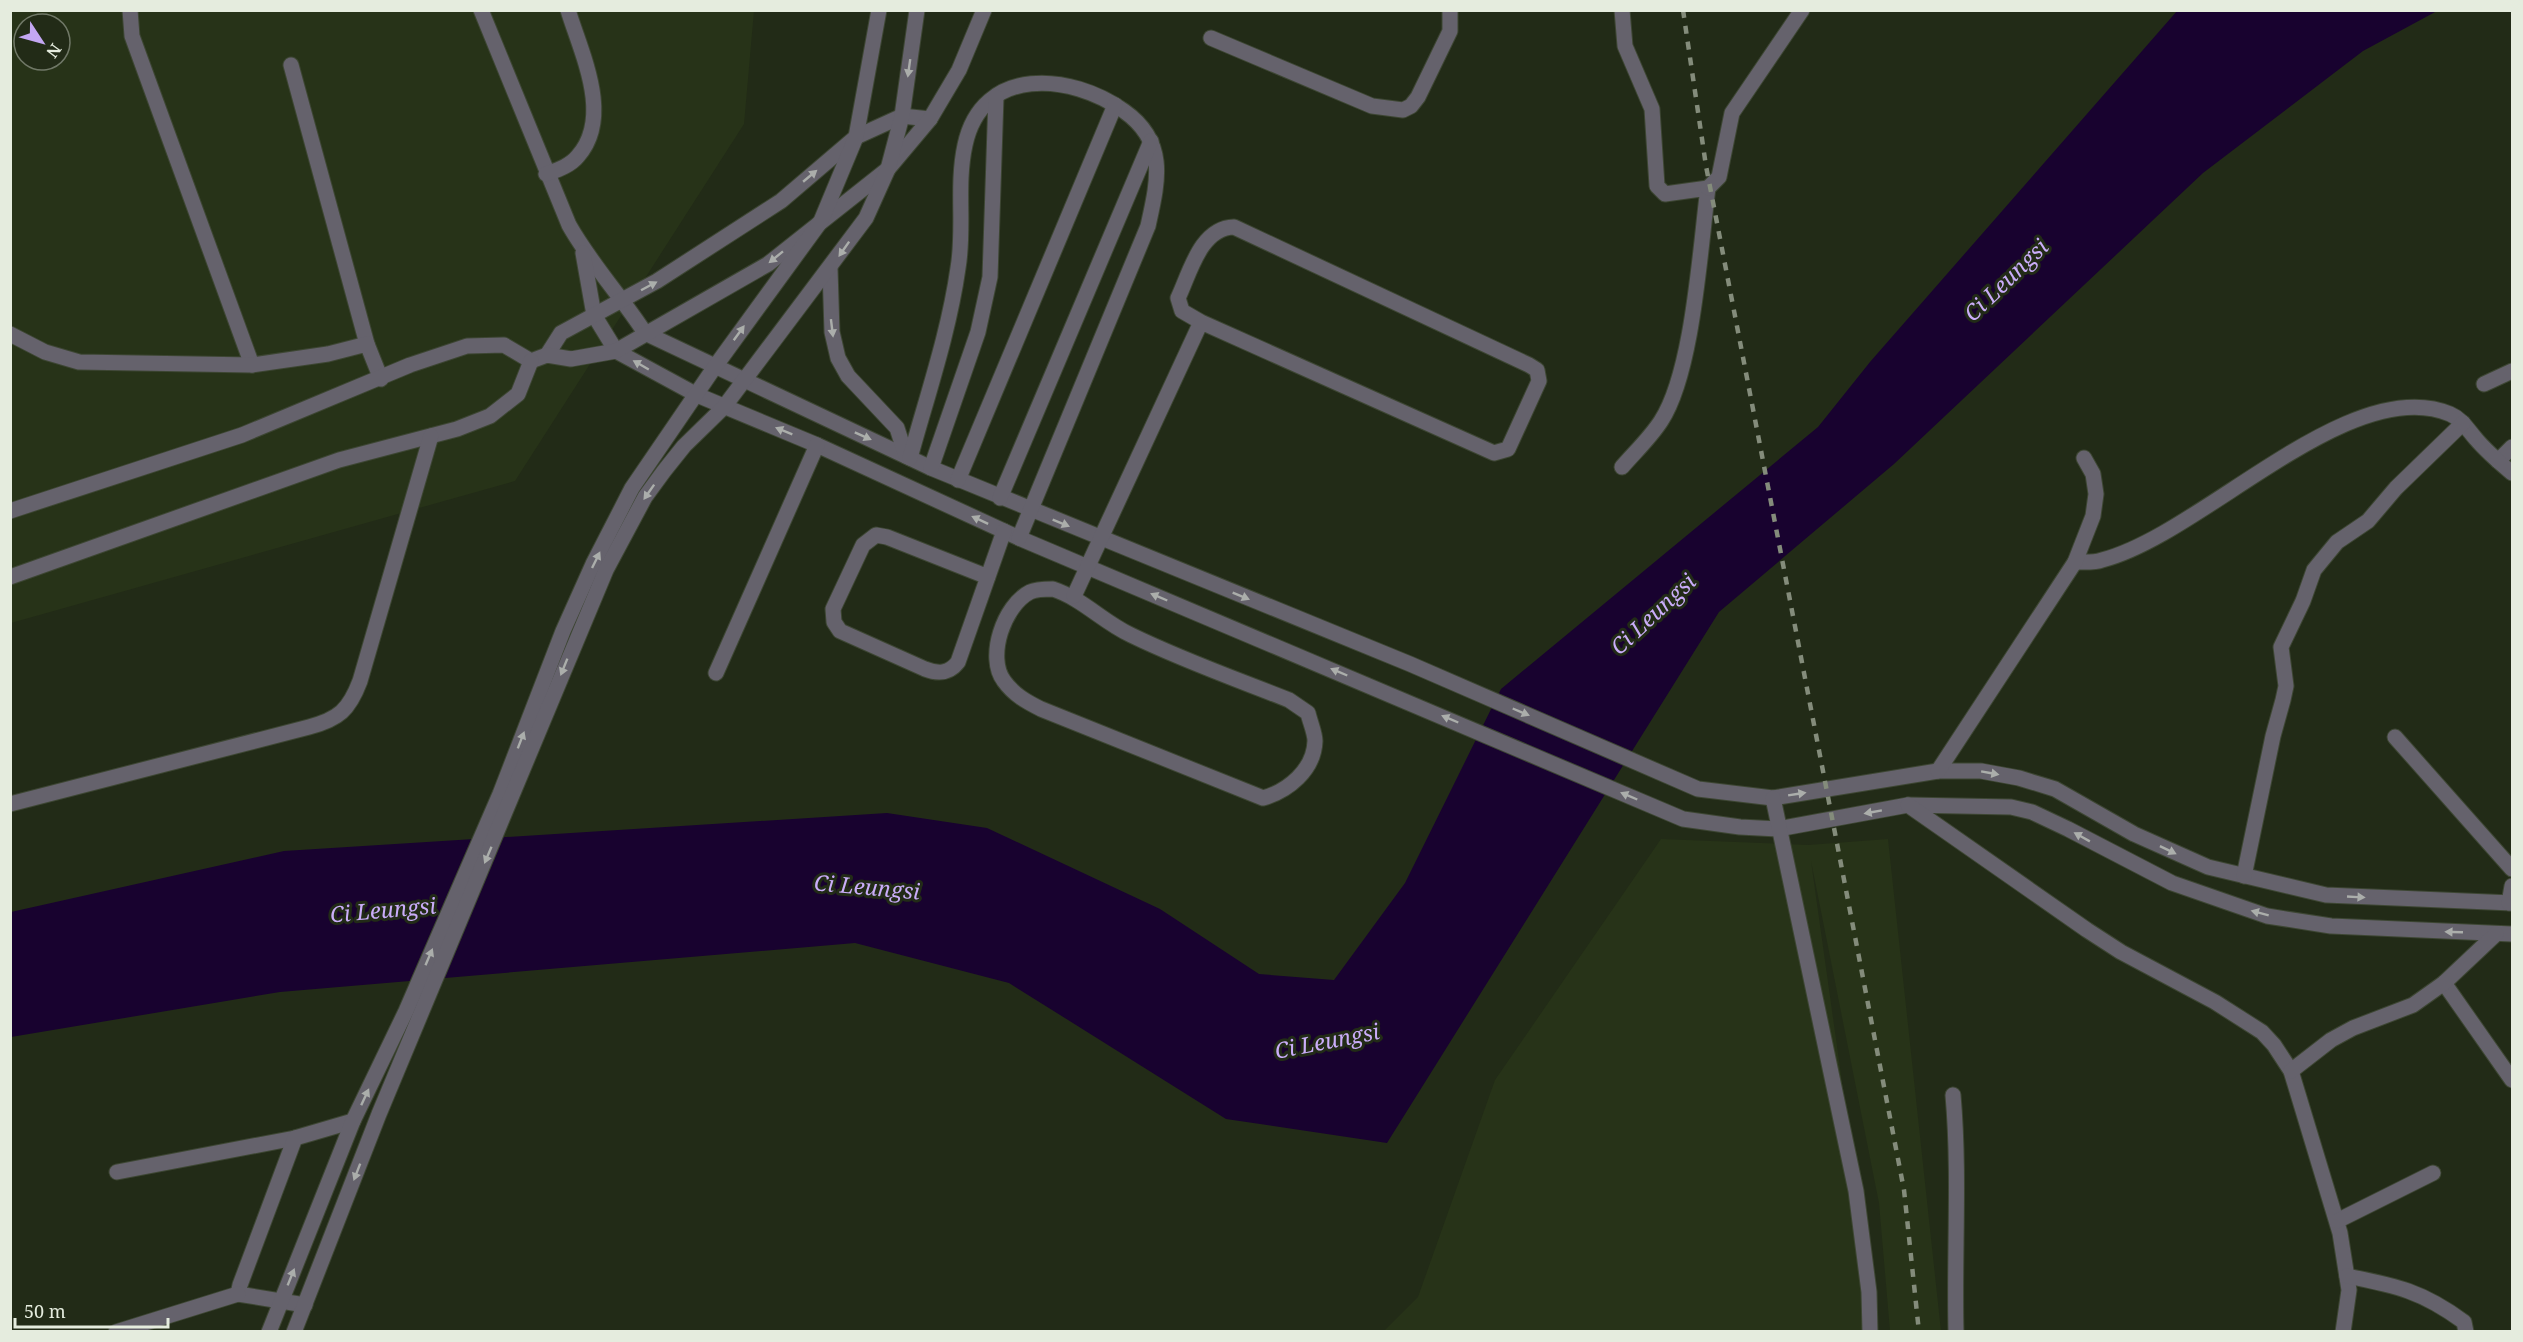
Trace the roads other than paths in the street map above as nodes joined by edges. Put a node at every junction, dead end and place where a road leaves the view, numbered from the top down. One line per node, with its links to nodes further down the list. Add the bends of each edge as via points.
1 (130, 10): 33 (street, via 132,36)
2 (481, 10): 19 (street)
3 (568, 10): 19 (street, via 595,106 591,130 578,157)
4 (879, 10): 16 (street)
5 (917, 10): 14 (street, one-way to 14)
6 (984, 10): 15 (street, via 959,70)
7 (1450, 10): 10 (street, via 1450,31 1418,97 1403,110 1372,106)
8 (1622, 10): 20 (street, via 1625,46 1652,109 1657,186 1665,194)
9 (1802, 10): 20 (street, via 1732,113 1719,177)
10 (1211, 38)
11 (291, 65): 29 (street)
12 (996, 97): 13 (street, via 1019,84 1036,82 1076,88); 45 (street, via 980,113 965,145 959,266); 49 (street, via 989,286 978,332)
13 (1115, 105): 17 (street, via 1140,124); 51 (street)
14 (902, 116): 15 (street); 16 (street); 18 (street)
15 (930, 119): 18 (street)
16 (856, 138): 21 (street); 24 (street, one-way to 16, via 781,201)
17 (1151, 141): 52 (street); 53 (street, via 1157,161 1148,226)
18 (888, 170): 21 (street); 23 (street, one-way to 23, via 866,218)
19 (546, 174): 22 (street)
20 (1708, 188): 48 (street, via 1686,347 1674,394 1661,421)
21 (820, 221): 27 (street, one-way to 27, via 768,264); 34 (street, one-way to 21)
22 (583, 250): 24 (street); 25 (street)
23 (830, 269): 37 (street); 45 (street, one-way to 45, via 832,332 838,358 848,376 897,428)
24 (623, 299): 25 (street); 27 (street)
25 (594, 315): 30 (street); 31 (street, via 561,333)
26 (1201, 322): 26 (street, via 1182,310 1178,298 1208,239 1223,229 1234,228 1529,364 1537,370 1539,381 1508,448 1494,453); 57 (street)
27 (645, 333): 30 (street); 34 (street)
28 (10, 334): 33 (street, via 45,352 79,362)
29 (367, 344): 33 (street); 36 (street)
30 (616, 351): 31 (street, via 571,359); 39 (street, one-way to 30)
31 (547, 355): 32 (street)
32 (531, 361): 36 (street, via 504,345 467,346); 42 (street, via 518,394 500,411)
33 (252, 365)
34 (714, 368): 37 (street); 39 (street)
35 (2512, 371): 38 (street)
36 (381, 379): 54 (street, via 242,435)
37 (742, 381): 40 (street); 45 (street, one-way to 45)
38 (2484, 384)
39 (696, 395): 40 (street); 66 (street, one-way to 39, via 563,631 593,564 632,488)
40 (724, 407): 43 (street, one-way to 40); 66 (street, one-way to 66, via 664,471 623,535)
41 (2463, 423): 47 (street); 58 (street, via 2434,409 2410,407 2389,409 2344,424 2198,514 2100,561); 72 (street, via 2368,521 2337,542 2314,570 2281,647 2283,700)
42 (431, 436): 60 (street, via 339,460); 68 (street, via 360,681 344,711 332,721)
43 (817, 445): 55 (street, one-way to 43); 63 (street)
44 (2512, 447): 47 (street)
45 (908, 457): 49 (street)
46 (2084, 458): 58 (street, via 2093,474 2096,494 2093,516)
47 (2498, 461): 50 (street)
48 (1622, 467)
49 (931, 468): 51 (street)
50 (2512, 473)
51 (958, 480): 52 (street)
52 (1000, 498): 53 (street)
53 (1029, 510): 56 (street); 57 (street, one-way to 57)
54 (10, 511)
55 (1004, 531): 56 (street); 61 (street)
56 (1019, 538): 59 (street)
57 (1100, 538): 59 (street); 67 (street, one-way to 67, via 1410,664 1698,789)
58 (2075, 562): 65 (street)
59 (1086, 566): 62 (street); 70 (street, one-way to 59, via 1683,819)
60 (10, 577)
61 (988, 578): 61 (street, via 958,662 950,670 935,673 925,669 840,631 834,622 833,609 862,545 876,535)
62 (1074, 596): 62 (street, via 1053,589 1031,591 1014,608 999,634 997,662 1003,680 1020,698 1263,798 1293,784 1311,759 1315,741 1308,713 1289,700 1131,636)
63 (716, 674)
64 (2395, 737): 71 (street)
65 (1938, 771): 67 (street, one-way to 65); 72 (street, one-way to 72, via 1981,771 2055,789 2189,861)
66 (506, 798): 78 (street)
67 (1773, 798): 70 (street)
68 (10, 804)
69 (1908, 805): 70 (street, one-way to 70); 75 (street, one-way to 69, via 2331,926 2268,916 2172,883 2032,812 1993,805); 79 (street, via 2112,947 2262,1032)
70 (1778, 829): 94 (street, via 1856,1191)
71 (2512, 869)
72 (2244, 876): 74 (street, one-way to 74, via 2326,895)
73 (2512, 886): 74 (street)
74 (2511, 903)
75 (2496, 934): 76 (street); 77 (street)
76 (2512, 934)
77 (2444, 983): 79 (street, via 2413,1005 2331,1040); 80 (street)
78 (412, 1014): 82 (street, one-way to 78); 90 (street, one-way to 90)
79 (2291, 1071): 86 (street)
80 (2512, 1080)
81 (1953, 1095): 95 (street)
82 (353, 1121): 83 (street); 89 (street, one-way to 82)
83 (295, 1138): 84 (street); 88 (street)
84 (117, 1172)
85 (2433, 1173): 86 (street)
86 (2337, 1221): 87 (street)
87 (2347, 1275): 96 (street, via 2349,1290); 97 (street, via 2404,1287 2436,1301 2464,1322)
88 (238, 1294): 89 (street); 91 (street)
89 (282, 1299): 90 (street); 92 (street)
90 (305, 1305): 93 (street)
91 (116, 1332)
92 (269, 1332)
93 (294, 1332)
94 (1870, 1332)
95 (1956, 1332)
96 (2343, 1332)
97 (2466, 1332)

